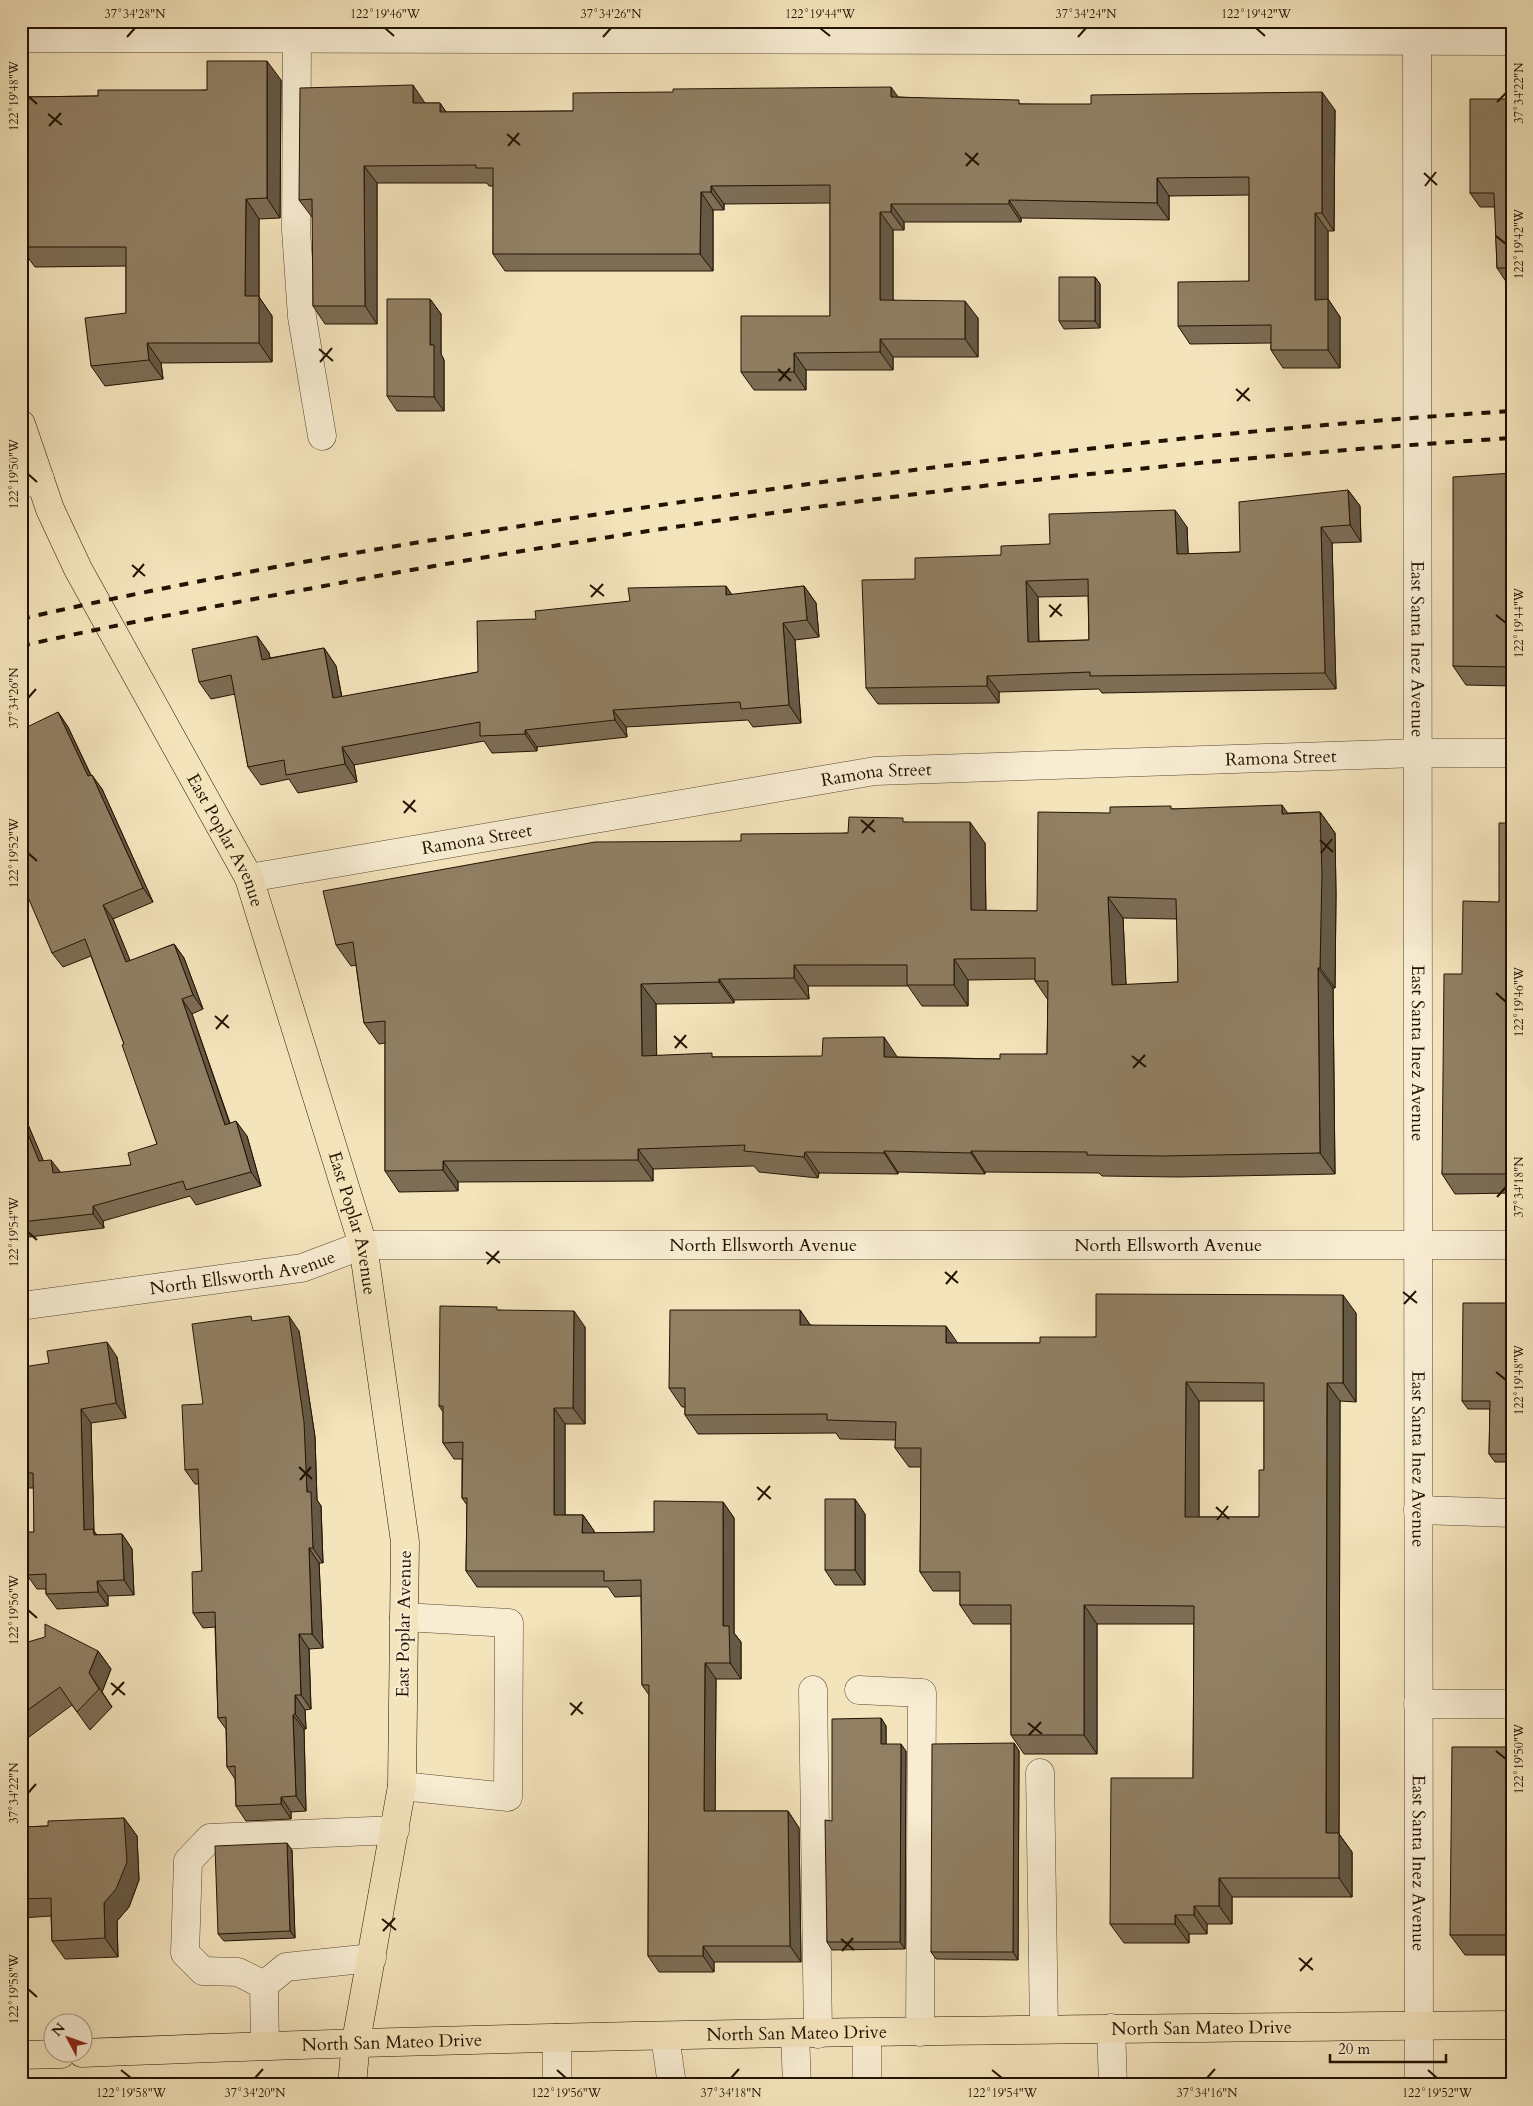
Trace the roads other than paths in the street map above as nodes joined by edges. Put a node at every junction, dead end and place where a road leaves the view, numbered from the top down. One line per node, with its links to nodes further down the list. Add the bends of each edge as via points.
1 (611, 30): 2 (street); 4 (street)
2 (1417, 32): 5 (street); 9 (street, East Santa Inez Avenue)
3 (21, 38): 4 (street)
4 (297, 39): 7 (street, via 298,259 302,317)
5 (1512, 41)
6 (21, 424): 8 (main road, East Poplar Avenue)
7 (322, 436)
8 (31, 482): 11 (main road, East Poplar Avenue, via 50,509 78,569)
9 (1418, 753): 10 (street, Ramona Street); 11 (street, Ramona Street, via 875,771); 13 (street, East Santa Inez Avenue)
10 (1512, 753)
11 (249, 878): 12 (main road, East Poplar Avenue)
12 (363, 1245): 13 (street, North Ellsworth Avenue); 15 (street, North Ellsworth Avenue, via 302,1268); 18 (main road, East Poplar Avenue, via 405,1542)
13 (1418, 1246): 14 (street, North Ellsworth Avenue); 16 (street, East Santa Inez Avenue)
14 (1512, 1246)
15 (21, 1306)
16 (1418, 1510): 17 (street); 21 (street, East Santa Inez Avenue)
17 (1512, 1513)
18 (404, 1617): 24 (main road, East Poplar Avenue); 24 (street, via 509,1623 508,1798)
19 (813, 1690): 34 (street)
20 (859, 1690): 32 (street, via 922,1693)
21 (1418, 1704): 22 (street); 29 (street, East Santa Inez Avenue)
22 (1512, 1704)
23 (1040, 1773): 31 (street)
24 (402, 1786): 25 (main road, East Poplar Avenue)
25 (394, 1830): 26 (main road, East Poplar Avenue); 27 (street, via 210,1838 188,1861 185,1953 202,1971 238,1972)
26 (372, 1958): 27 (street, via 286,1968); 37 (main road, East Poplar Avenue)
27 (264, 1985): 38 (street)
28 (1512, 2025): 29 (main road, North San Mateo Drive)
29 (1418, 2026): 30 (main road, North San Mateo Drive); 48 (street, East Santa Inez Avenue)
30 (1111, 2028): 31 (main road, North San Mateo Drive); 47 (street)
31 (1044, 2029): 32 (main road, North San Mateo Drive)
32 (920, 2032): 33 (main road, North San Mateo Drive)
33 (867, 2033): 34 (main road, North San Mateo Drive); 46 (street)
34 (807, 2034): 35 (main road, North San Mateo Drive); 45 (street)
35 (665, 2036): 36 (main road, North San Mateo Drive); 44 (street)
36 (557, 2038): 37 (main road, North San Mateo Drive); 43 (street)
37 (356, 2041): 38 (main road, North San Mateo Drive); 42 (main road, East Poplar Avenue)
38 (265, 2045): 39 (main road, North San Mateo Drive)
39 (92, 2053)
40 (42, 2054): 41 (main road)
41 (21, 2055)
42 (352, 2085)
43 (557, 2085)
44 (672, 2085)
45 (797, 2085)
46 (867, 2085)
47 (1113, 2085)
48 (1419, 2085)

